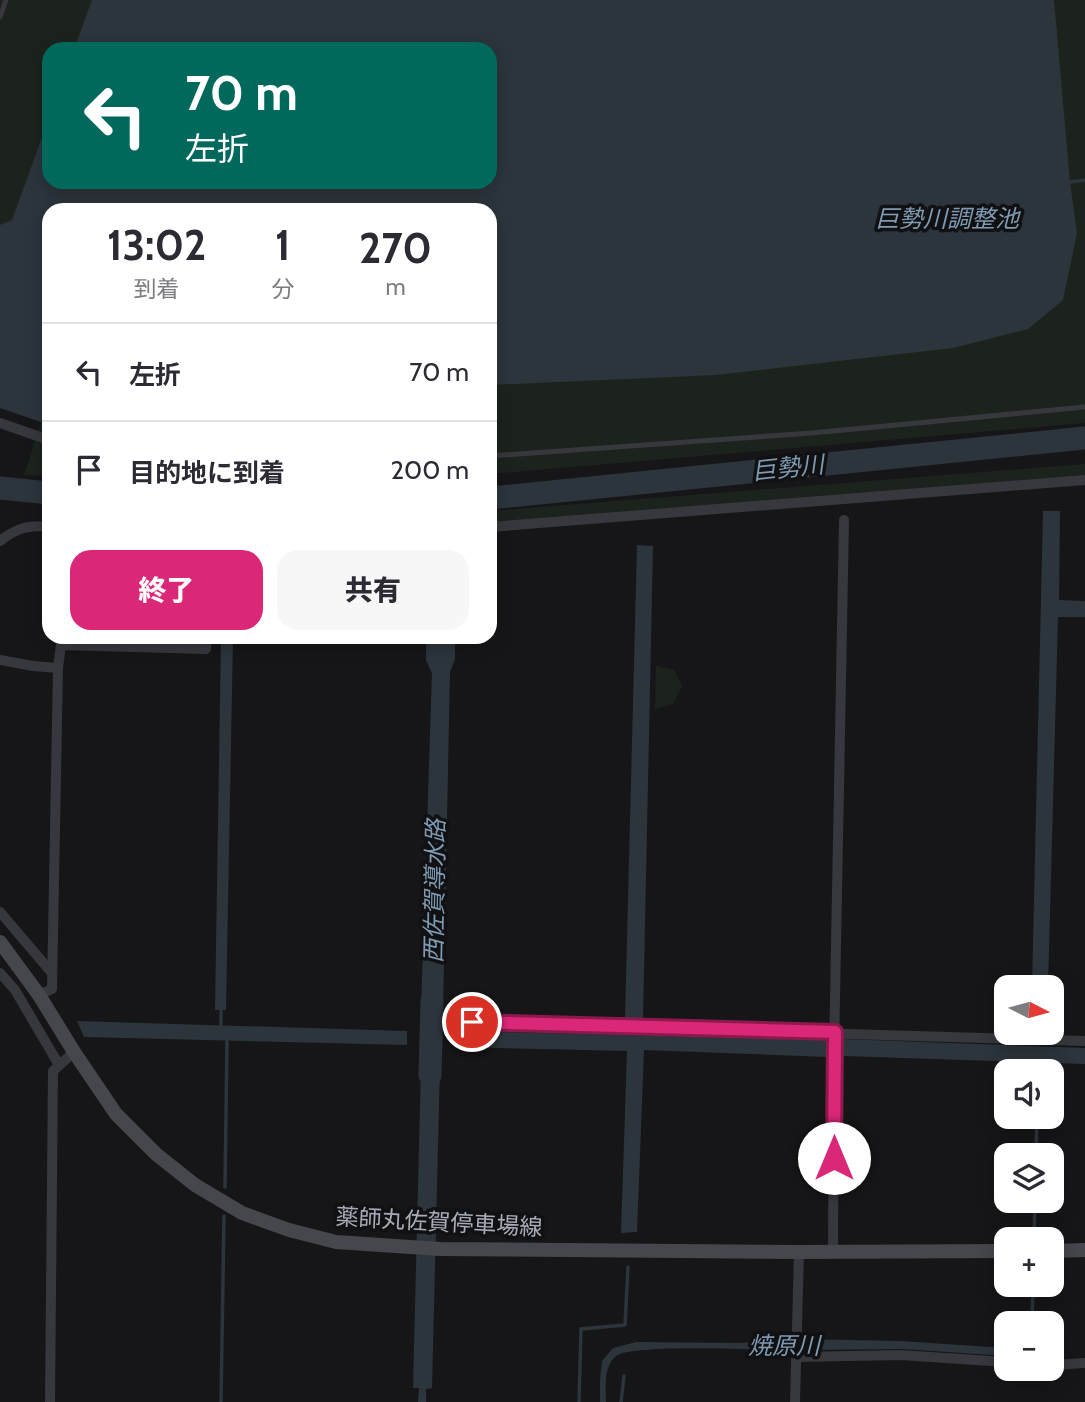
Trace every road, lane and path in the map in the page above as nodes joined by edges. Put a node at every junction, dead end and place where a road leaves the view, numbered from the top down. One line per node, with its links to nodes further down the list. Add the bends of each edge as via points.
1 (6, 0): 2 (lane)
2 (0, 17)
3 (1085, 407): 6 (lane)
4 (0, 423): 5 (street)
5 (42, 438)
6 (497, 456)
7 (1085, 480): 10 (street)
8 (844, 520): 22 (street)
9 (42, 526): 11 (street, via 12,531)
10 (497, 526)
11 (0, 541)
12 (206, 644): 14 (street, via 206,649 61,645)
13 (0, 660): 14 (street)
14 (58, 668): 18 (street)
15 (0, 912): 18 (street)
16 (0, 943): 19 (main road, 薬師丸佐賀停車場線)
17 (0, 973): 24 (street)
18 (52, 973): 19 (street, via 52,989)
19 (39, 995): 23 (main road, 薬師丸佐賀停車場線)
20 (446, 1022): 22 (street, via 641,1027)
21 (1085, 1041): 22 (street)
22 (835, 1043): 26 (street)
23 (74, 1052): 24 (street); 29 (main road, 薬師丸佐賀停車場線, via 116,1114 156,1154 242,1213 289,1230 335,1242 440,1249)
24 (59, 1065): 34 (street, via 53,1071)
25 (1085, 1250): 28 (main road)
26 (833, 1251): 27 (main road, 薬師丸佐賀停車場線); 29 (main road, 薬師丸佐賀停車場線)
27 (994, 1251)
28 (1064, 1251)
29 (799, 1252): 30 (street)
30 (796, 1357): 31 (street, via 901,1355); 35 (street)
31 (994, 1361)
32 (1085, 1363): 33 (street)
33 (1064, 1364)
34 (50, 1402)
35 (794, 1402)

